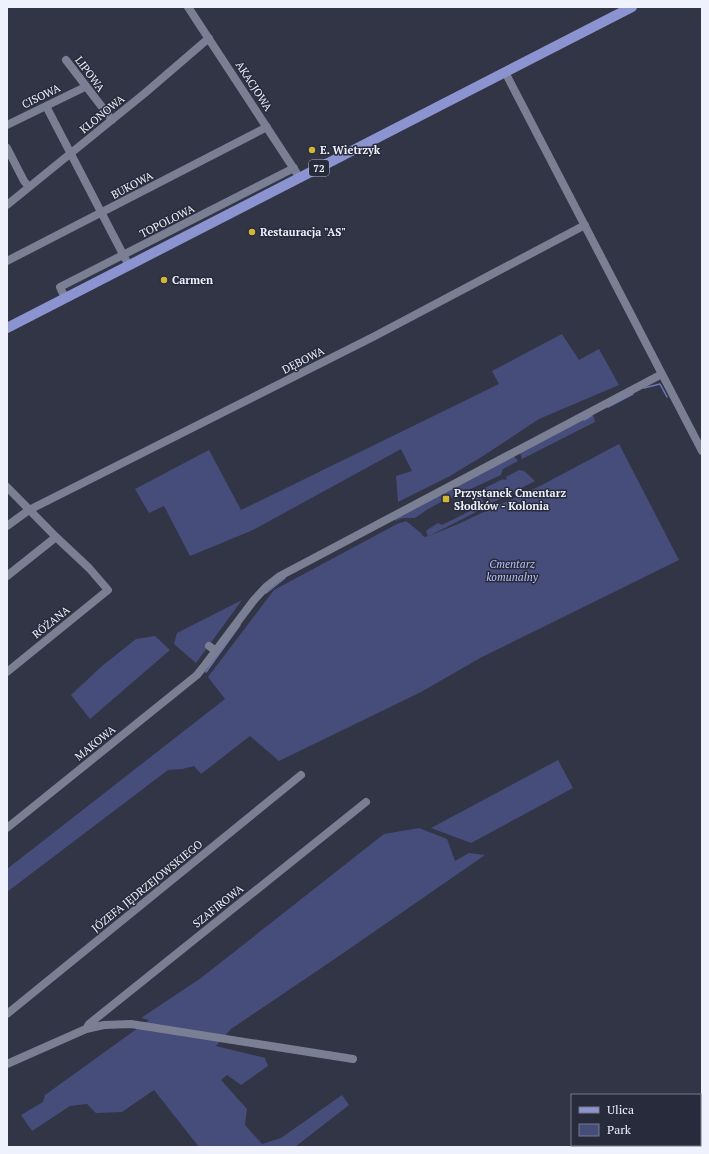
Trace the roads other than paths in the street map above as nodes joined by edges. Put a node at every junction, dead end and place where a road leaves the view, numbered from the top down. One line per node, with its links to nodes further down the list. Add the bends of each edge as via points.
1 (188, 7): 3 (street, AKACJOWA)
2 (632, 7): 5 (main road, 72)
3 (209, 38): 8 (street, KLONOWA); 10 (street, AKACJOWA)
4 (66, 60): 6 (street, LIPOWA)
5 (505, 72): 14 (main road, 72); 18 (street)
6 (85, 86): 7 (street, CISOWA); 8 (street, LIPOWA)
7 (46, 106): 9 (street, CISOWA); 12 (street)
8 (112, 120): 12 (street, KLONOWA)
9 (7, 125)
10 (268, 127): 13 (street, AKACJOWA); 17 (street, BUKOWA)
11 (7, 148): 15 (street)
12 (71, 153): 15 (street, KLONOWA); 17 (street)
13 (294, 168): 14 (street, AKACJOWA); 19 (street, TOPOLOWA)
14 (300, 178): 21 (main road, 72)
15 (29, 187): 16 (street, KLONOWA)
16 (7, 205)
17 (102, 213): 19 (street); 20 (street, BUKOWA)
18 (585, 225): 24 (street); 27 (street, DĘBOWA, via 373,337)
19 (124, 256): 21 (street); 22 (street, TOPOLOWA, via 60,287)
20 (7, 261)
21 (129, 266): 22 (main road, 72)
22 (65, 298): 23 (main road, 72)
23 (7, 328)
24 (662, 374): 25 (street); 32 (street, MAKOWA, via 337,549 280,576 254,600)
25 (702, 451)
26 (7, 487): 27 (street)
27 (29, 510): 28 (street, DĘBOWA); 29 (street)
28 (7, 526)
29 (56, 537): 30 (street); 33 (street, RÓŻANA, via 108,590)
30 (7, 576)
31 (209, 646): 32 (street)
32 (216, 651): 36 (street, MAKOWA, via 197,675)
33 (7, 672)
34 (301, 775): 37 (street, JÓZEFA JĘDRZEJOWSKIEGO)
35 (366, 802): 38 (street, SZAFIROWA)
36 (7, 828)
37 (7, 1014)
38 (86, 1029): 39 (street, via 130,1024); 40 (street)
39 (353, 1058)
40 (7, 1064)

